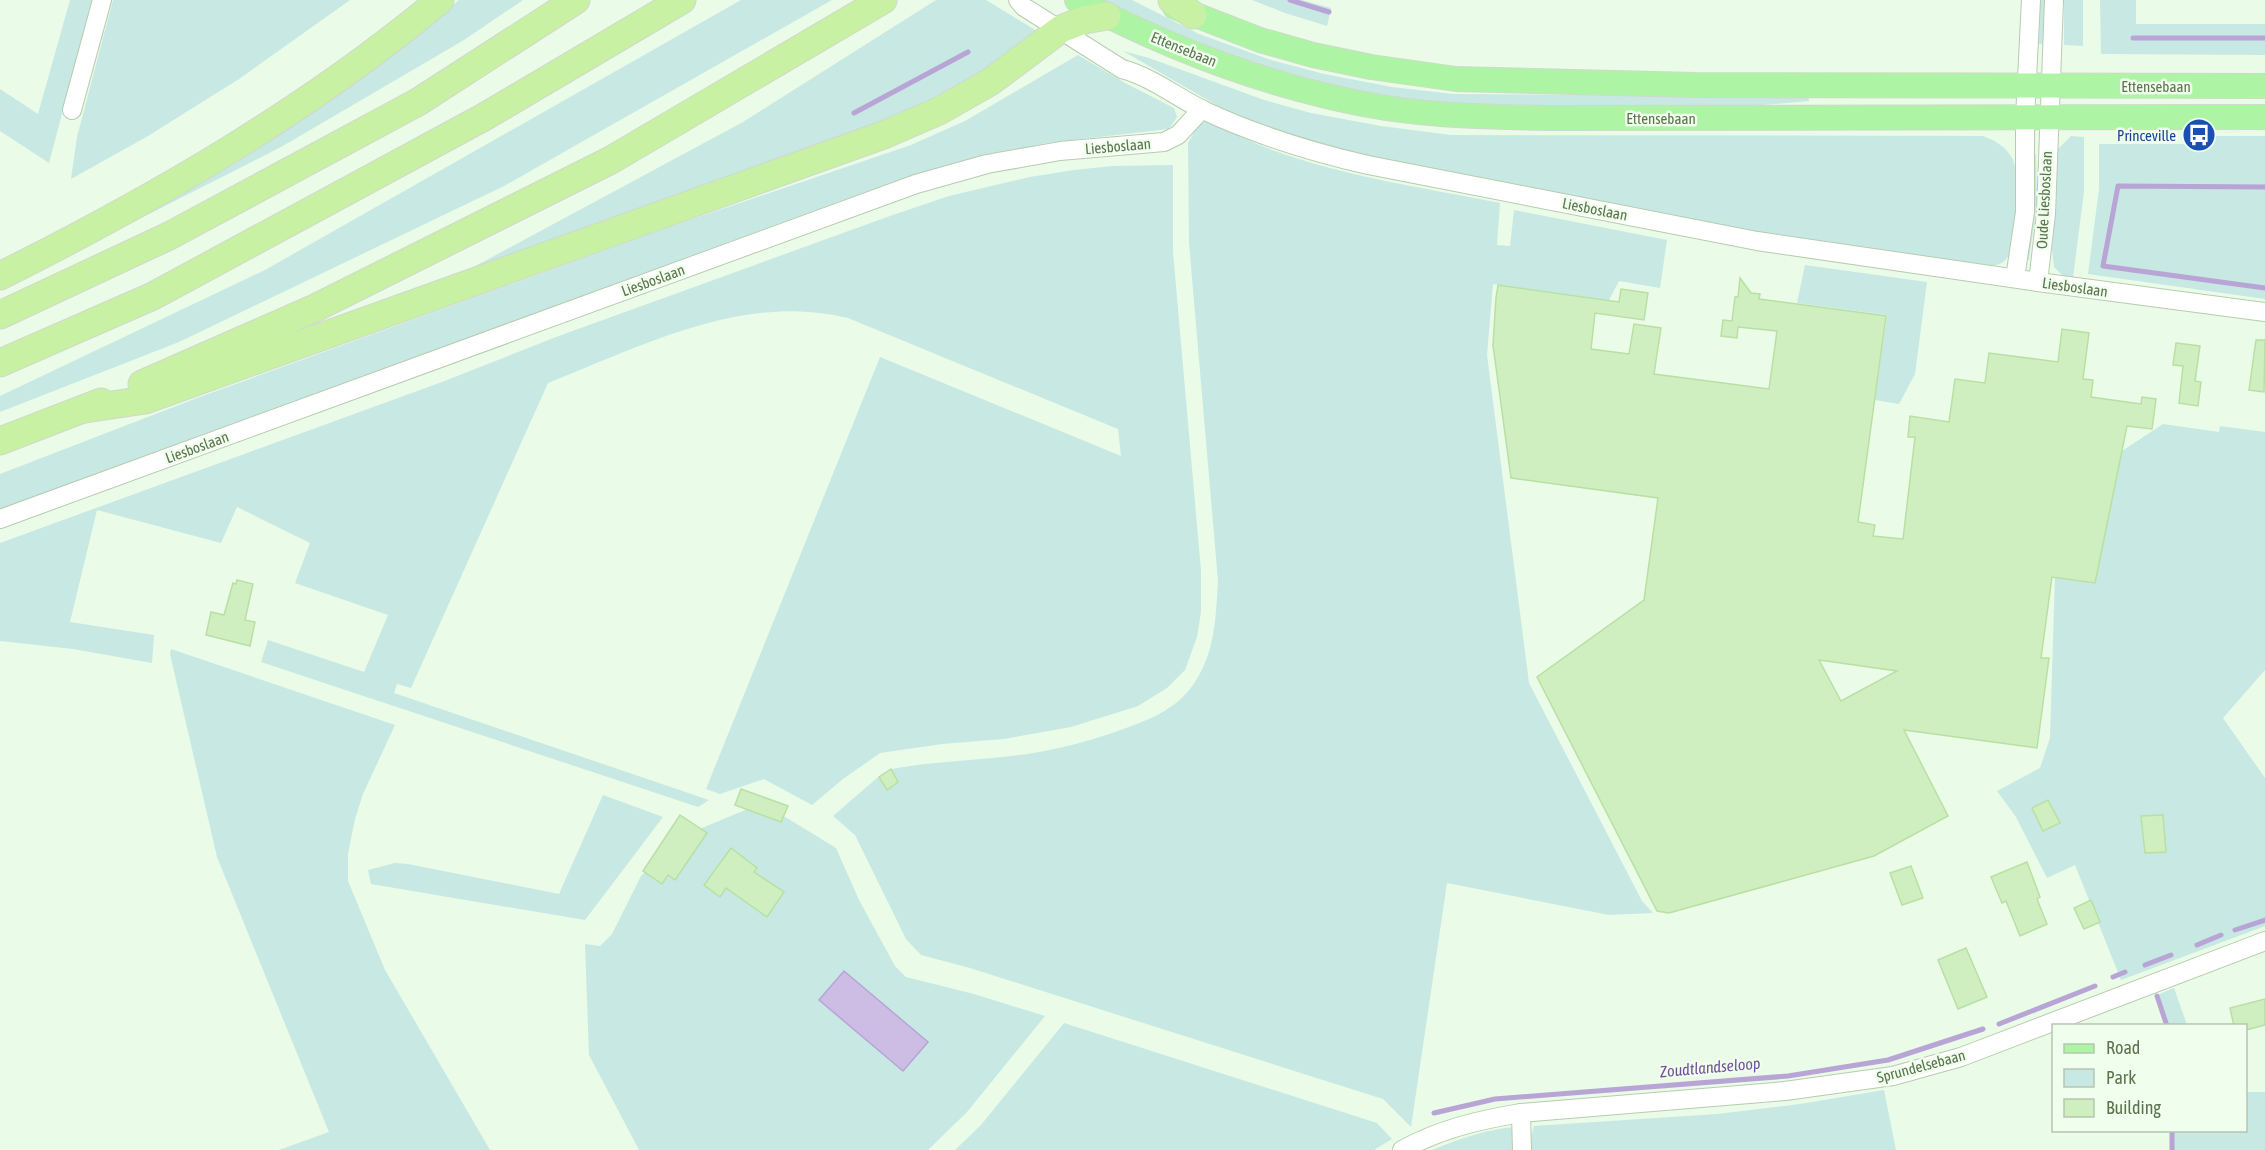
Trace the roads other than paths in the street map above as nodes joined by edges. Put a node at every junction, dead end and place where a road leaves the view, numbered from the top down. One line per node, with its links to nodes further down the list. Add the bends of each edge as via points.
1 (102, 0): 18 (street)
2 (440, 0): 22 (highway, via 327,86 164,190)
3 (558, 0): 21 (highway)
4 (576, 0): 21 (highway, via 418,102)
5 (682, 0): 27 (highway, via 484,117 153,296)
6 (883, 0): 28 (highway, via 611,160 315,308)
7 (1018, 0): 14 (street, via 1024,7)
8 (1027, 0): 14 (street)
9 (1159, 0): 12 (main road, Ettensebaan)
10 (2031, 0): 15 (street)
11 (2054, 0): 15 (street)
12 (1183, 8): 15 (main road, Ettensebaan, via 1260,40 1313,54 1456,79 1695,85)
13 (1107, 16): 14 (highway); 20 (main road, Ettensebaan, via 1255,76 1388,108 1535,118)
14 (1070, 18): 17 (street, via 1101,44 1130,59 1138,73); 28 (highway, via 990,82 939,111 877,137 144,400)
15 (2039, 85): 16 (main road, Ettensebaan); 20 (street)
16 (2265, 86)
17 (1202, 109): 23 (street, Liesboslaan, via 1260,135 1368,165 1757,241); 30 (street, Liesboslaan, via 1178,135 1164,142 1060,151 987,164 916,184)
18 (72, 110)
19 (2265, 117): 20 (main road, Ettensebaan)
20 (2037, 118): 23 (street, Oude Liesboslaan); 24 (street, Oude Liesboslaan, via 2046,214)
21 (282, 174): 26 (highway, via 169,236)
22 (0, 276)
23 (2015, 278): 24 (street, Liesboslaan)
24 (2038, 282): 25 (street, Liesboslaan)
25 (2265, 312)
26 (0, 315)
27 (0, 363)
28 (85, 409): 29 (highway)
29 (0, 441)
30 (0, 519)
31 (2265, 941): 32 (street, Sprundelsebaan, via 1961,1057 1893,1076 1785,1091)
32 (1521, 1113): 33 (street, Sprundelsebaan, via 1447,1129); 34 (street)
33 (1402, 1150)
34 (1522, 1150)

